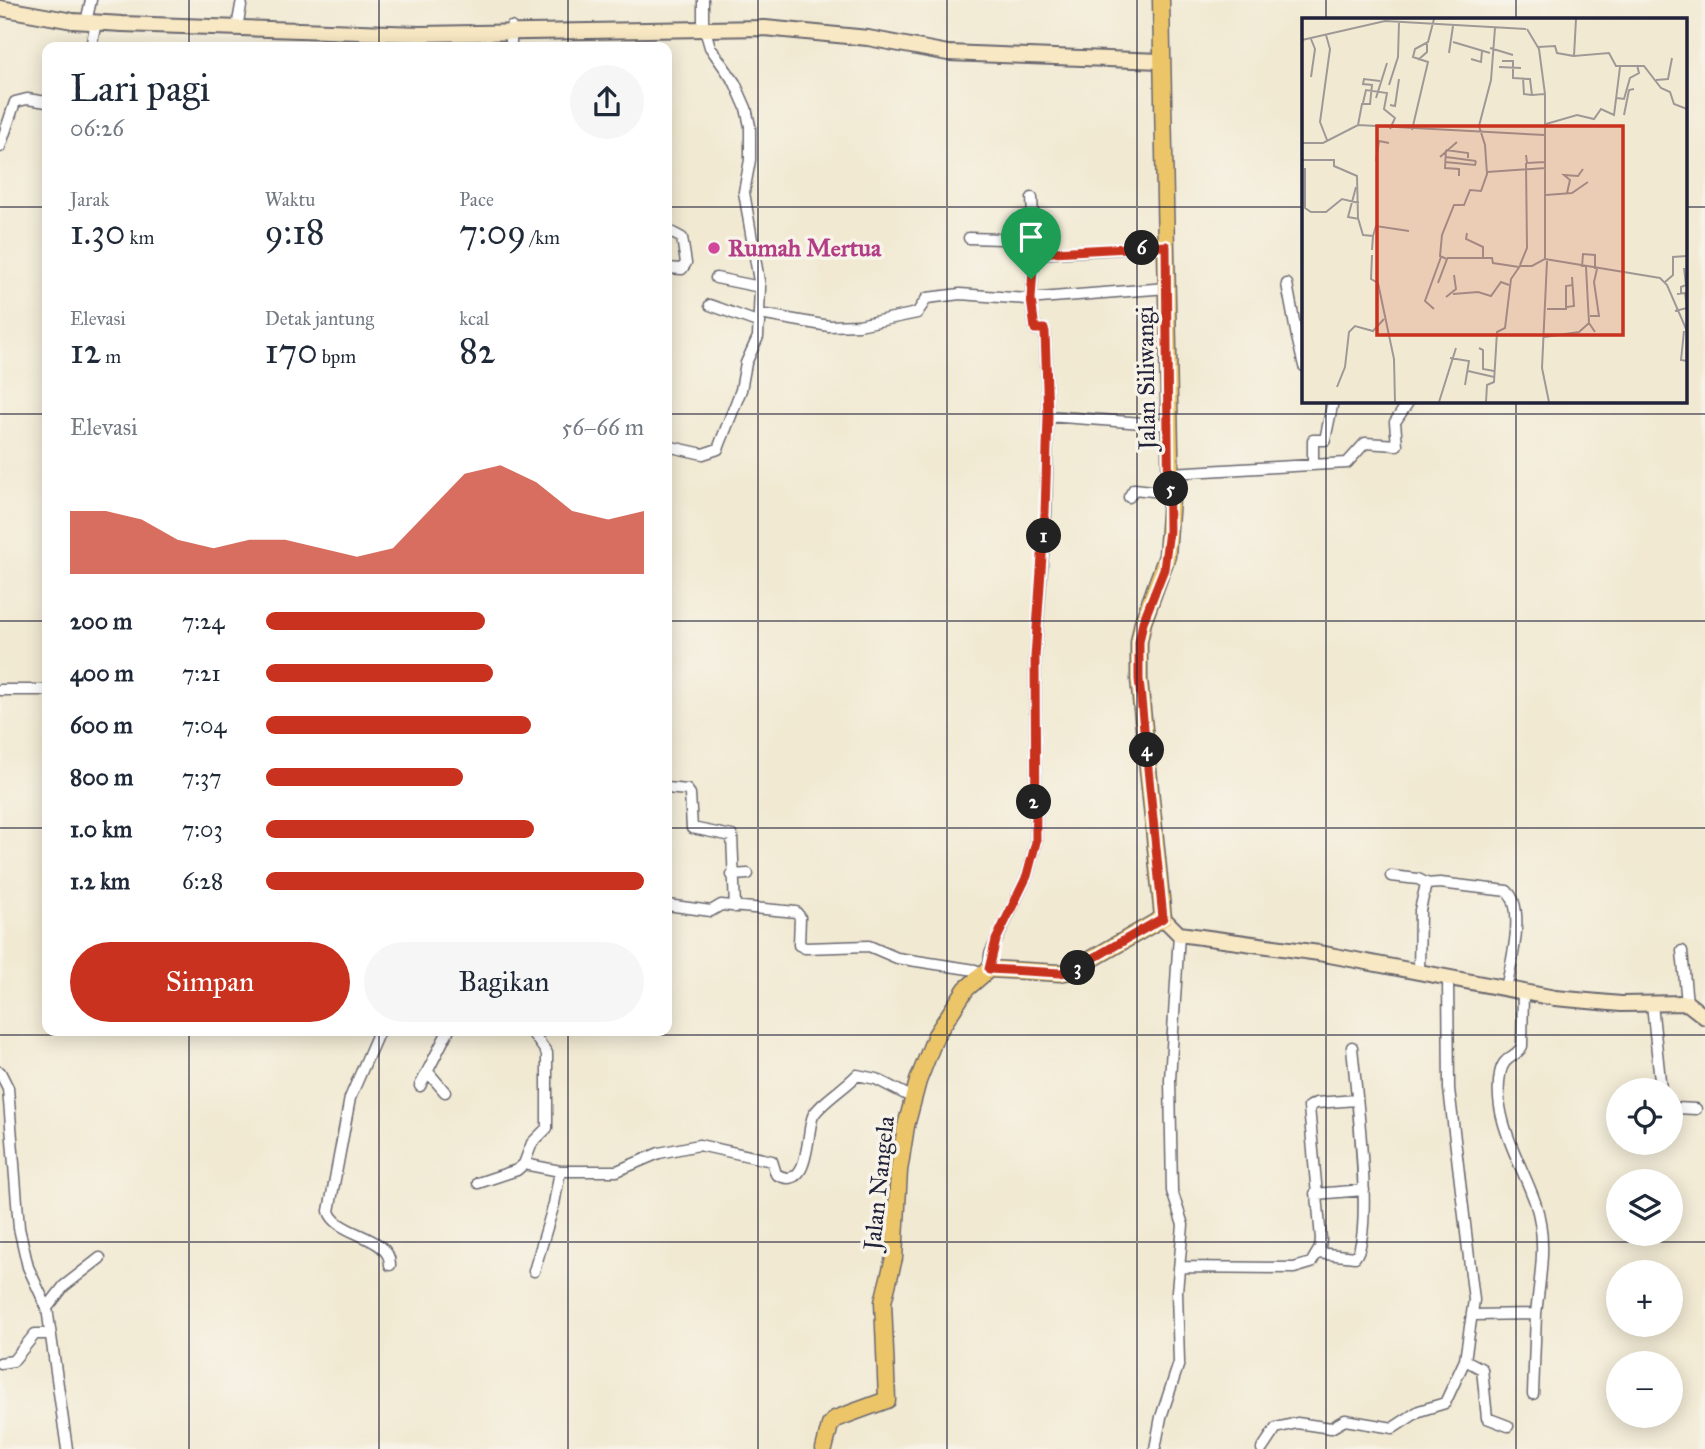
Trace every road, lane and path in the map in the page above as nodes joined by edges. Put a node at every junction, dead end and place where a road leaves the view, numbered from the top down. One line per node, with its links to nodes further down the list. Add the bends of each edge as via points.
1 (4, 0): 6 (street)
2 (242, 0): 7 (street)
3 (703, 0): 9 (street)
4 (1161, 0): 12 (main road, Jalan Siliwangi)
5 (0, 8): 6 (street)
6 (90, 15): 7 (street); 8 (street); 11 (street)
7 (238, 22): 8 (street)
8 (301, 26): 10 (street)
9 (703, 26): 10 (street); 12 (street, via 868,38 948,53); 24 (street, via 710,47 747,108 751,142 744,192)
10 (511, 36)
11 (91, 42)
12 (1162, 59): 19 (main road, Jalan Siliwangi)
13 (42, 102): 14 (street, via 15,102)
14 (0, 147)
15 (1032, 198): 18 (street)
16 (672, 233): 21 (street, via 682,238 685,268)
17 (969, 237): 18 (street)
18 (1033, 240): 20 (street)
19 (1166, 246): 20 (street); 25 (main road, Jalan Siliwangi)
20 (1034, 253): 26 (street)
21 (672, 268)
22 (716, 278): 24 (street)
23 (1287, 285): 29 (street)
24 (761, 287): 28 (street)
25 (1167, 288): 26 (street); 33 (main road, Jalan Siliwangi)
26 (1031, 299): 28 (street, via 960,294 928,298 917,313 859,325); 32 (street, via 1035,329 1045,332)
27 (710, 304): 28 (street)
28 (760, 318): 34 (street, via 722,445 707,454)
29 (1301, 335)
30 (1333, 402): 35 (street, via 1325,440 1313,440)
31 (1408, 402): 35 (street, via 1395,422 1397,445 1365,443 1347,463)
32 (1048, 416): 33 (street); 51 (street, via 1035,657 1036,842 1027,876)
33 (1170, 425): 36 (main road, Jalan Siliwangi)
34 (672, 447)
35 (1313, 464): 36 (street)
36 (1171, 473): 37 (main road, Jalan Siliwangi)
37 (1171, 493): 38 (street, via 1134,489); 48 (main road, Jalan Siliwangi, via 1167,556 1139,642)
38 (1129, 496)
39 (0, 690): 40 (street)
40 (42, 690)
41 (672, 788): 43 (street, via 690,794 692,828 732,836)
42 (748, 874): 43 (street)
43 (732, 875): 47 (street)
44 (1391, 876): 45 (street, via 1418,878)
45 (1428, 884): 52 (street, via 1422,890); 54 (street, via 1507,891 1513,897 1517,922)
46 (672, 906): 47 (street, via 711,911 719,905)
47 (735, 907): 51 (street, via 796,912 800,917 799,944 805,948 869,946 887,956)
48 (1163, 918): 49 (street); 51 (main road, via 1071,971)
49 (1179, 934): 52 (street); 80 (street, via 1170,1080 1172,1191 1182,1225)
50 (1682, 951): 56 (street)
51 (985, 971): 68 (main road, Jalan Nangela, via 936,1035)
52 (1419, 972): 53 (street)
53 (1448, 976): 54 (street); 84 (street, via 1448,1089)
54 (1506, 988): 55 (street)
55 (1523, 991): 57 (street, via 1555,998); 83 (street, via 1522,1046 1503,1063 1499,1076 1508,1139 1536,1203 1543,1239)
56 (1686, 1003): 57 (street); 58 (street)
57 (1652, 1004): 65 (street)
58 (1705, 1017)
59 (377, 1036): 79 (street, via 350,1098 329,1211 336,1222 383,1249)
60 (446, 1036): 64 (street)
61 (534, 1036): 72 (street, via 547,1054 547,1128 532,1143)
62 (1352, 1047): 69 (street)
63 (0, 1072): 82 (street, via 8,1088 19,1228 28,1267)
64 (428, 1072): 66 (street); 67 (street)
65 (1660, 1078)
66 (420, 1086)
67 (445, 1092)
68 (913, 1098): 73 (street, via 876,1079 857,1075 814,1113 804,1164 797,1174 785,1177 776,1174 772,1161 699,1145 659,1153 617,1171); 91 (main road, Jalan Nangela, via 901,1149 894,1258 883,1302 887,1400 835,1419)
69 (1356, 1100): 75 (street); 76 (street, via 1309,1107)
70 (1683, 1108): 71 (street)
71 (1696, 1109)
72 (524, 1164): 73 (street); 74 (street, via 509,1174)
73 (560, 1171): 81 (street)
74 (478, 1183)
75 (1364, 1190): 76 (street); 77 (street, via 1360,1252 1355,1257)
76 (1315, 1194): 77 (street, via 1321,1239)
77 (1318, 1253): 80 (street, via 1301,1268)
78 (100, 1258): 82 (street, via 64,1286)
79 (390, 1265)
80 (1179, 1267): 92 (street, via 1179,1363)
81 (534, 1271)
82 (47, 1308): 85 (street)
83 (1536, 1314): 84 (street); 88 (street)
84 (1474, 1315): 86 (street)
85 (49, 1334): 87 (street, via 35,1334 13,1361); 90 (street)
86 (1465, 1360): 89 (street, via 1482,1369 1487,1418); 93 (street, via 1445,1403 1419,1411 1397,1427 1345,1420 1331,1428 1297,1423 1276,1428)
87 (0, 1363)
88 (1534, 1394)
89 (1508, 1426)
90 (66, 1449)
91 (824, 1449)
92 (1155, 1449)
93 (1262, 1449)

